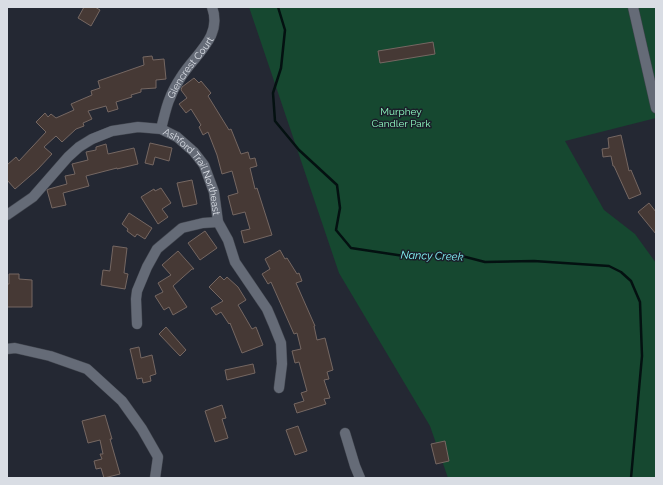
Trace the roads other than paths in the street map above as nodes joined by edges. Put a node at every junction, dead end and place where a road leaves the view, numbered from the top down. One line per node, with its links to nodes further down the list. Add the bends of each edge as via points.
1 (212, 7): 4 (street, Glencrest Court, via 215,16 213,32 204,48 180,77 168,99)
2 (633, 7): 3 (street)
3 (656, 108)
4 (161, 129): 5 (street, Ashford Trail Northeast, via 138,127 112,131 92,139 68,157 33,196); 6 (street, Ashford Trail Northeast, via 194,152 204,165 214,192)
5 (7, 215)
6 (218, 222): 7 (street, via 182,228 157,249 137,291); 9 (street, Ashford Trail Northeast, via 228,240 235,262 267,309 281,343)
7 (137, 324)
8 (7, 349): 11 (street, via 15,348 50,356 87,368 122,401 142,429 158,457)
9 (279, 388)
10 (345, 433): 12 (street)
11 (155, 478)
12 (360, 478)

